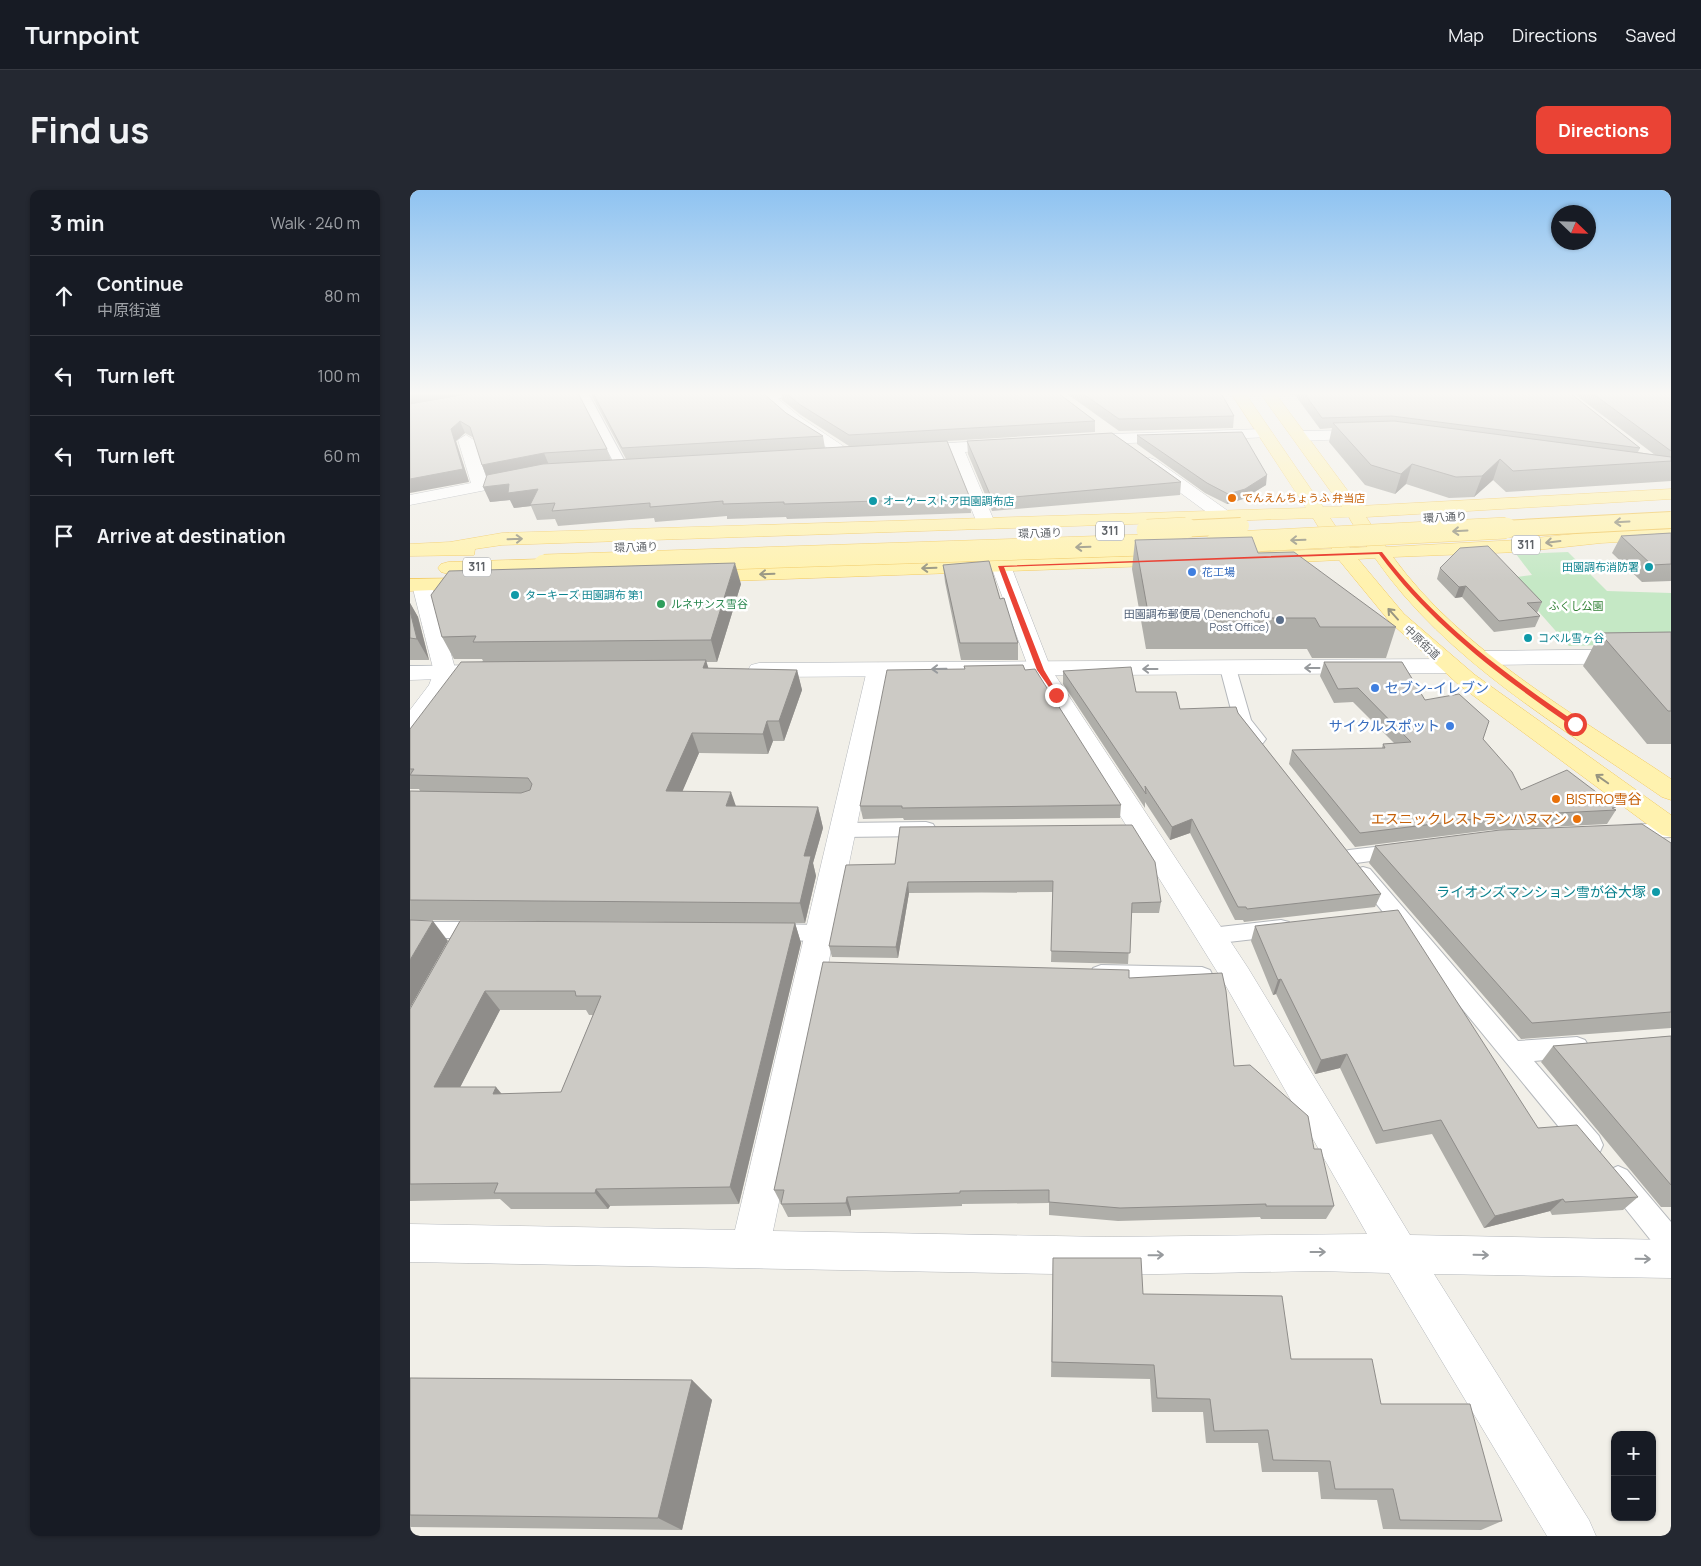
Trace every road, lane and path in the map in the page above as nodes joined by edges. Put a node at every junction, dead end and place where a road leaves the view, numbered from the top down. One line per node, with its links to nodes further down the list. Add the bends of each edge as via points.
1 (471, 456): 11 (street)
2 (617, 456): 8 (lane)
3 (958, 456): 20 (street)
4 (1141, 456): 18 (street)
5 (1280, 456): 17 (main road, 中原街道)
6 (1314, 456): 16 (main road)
7 (641, 468): 8 (street)
8 (624, 469): 9 (street)
9 (605, 470)
10 (540, 474): 11 (street)
11 (480, 486): 13 (street)
12 (1671, 494): 14 (main road)
13 (410, 500)
14 (1563, 501): 16 (main road); 22 (main road)
15 (1671, 506): 27 (main road, 環八通り / 311, bridge)
16 (1354, 512): 17 (main road); 25 (main road)
17 (1319, 513): 18 (main road); 26 (main road, 中原街道)
18 (1222, 515): 20 (main road)
19 (1671, 520): 27 (main road, 環八通り / 311, one-way to 27, bridge, via 1299,540)
20 (986, 523): 23 (main road, one-way to 20, via 502,539)
21 (1671, 534): 22 (main road, 311)
22 (1601, 537): 25 (main road, 311, one-way to 25, via 1518,546)
23 (450, 548): 24 (main road, 環八通り / 311); 27 (main road, 環八通り / 311)
24 (410, 550)
25 (1380, 553): 26 (main road, 311); 33 (main road, via 1431,613)
26 (1344, 554): 29 (main road, 311); 34 (main road, 中原街道, one-way to 26, via 1397,618)
27 (546, 558): 31 (main road, 環八通り / 311)
28 (1185, 560): 30 (main road, 311)
29 (1204, 560)
30 (1001, 566): 31 (main road, 311, one-way to 31); 37 (street)
31 (414, 580): 39 (street)
32 (1671, 656): 33 (street)
33 (1483, 658): 44 (main road)
34 (1448, 666): 35 (street, one-way to 35); 46 (main road, 中原街道, one-way to 34)
35 (1228, 668): 37 (street, one-way to 37); 43 (lane, via 1243,721)
36 (878, 670): 37 (street, one-way to 36); 38 (street); 47 (street)
37 (1040, 670): 55 (street, via 1131,827)
38 (741, 671)
39 (444, 672): 40 (street); 41 (street); 42 (street, via 440,686)
40 (516, 672)
41 (410, 673)
42 (410, 726)
43 (1272, 759)
44 (1671, 791)
45 (942, 829): 47 (lane)
46 (1671, 829): 48 (lane)
47 (842, 830): 54 (street)
48 (1606, 833)
49 (1416, 849): 59 (lane, via 1344,850 1387,915)
50 (1299, 926): 55 (lane)
51 (410, 930): 52 (lane, via 462,938)
52 (496, 930)
53 (751, 932): 54 (lane)
54 (820, 933): 62 (street, via 822,967)
55 (1211, 936): 57 (street)
56 (1079, 973): 57 (lane)
57 (1237, 977): 63 (street)
58 (1602, 1045): 59 (lane)
59 (1512, 1052): 61 (lane)
60 (410, 1243): 62 (street)
61 (1671, 1243)
62 (750, 1249): 63 (street, one-way to 63, via 1107,1256)
63 (1399, 1253): 64 (street, one-way to 64); 65 (street)
64 (1671, 1260)
65 (1574, 1536)

